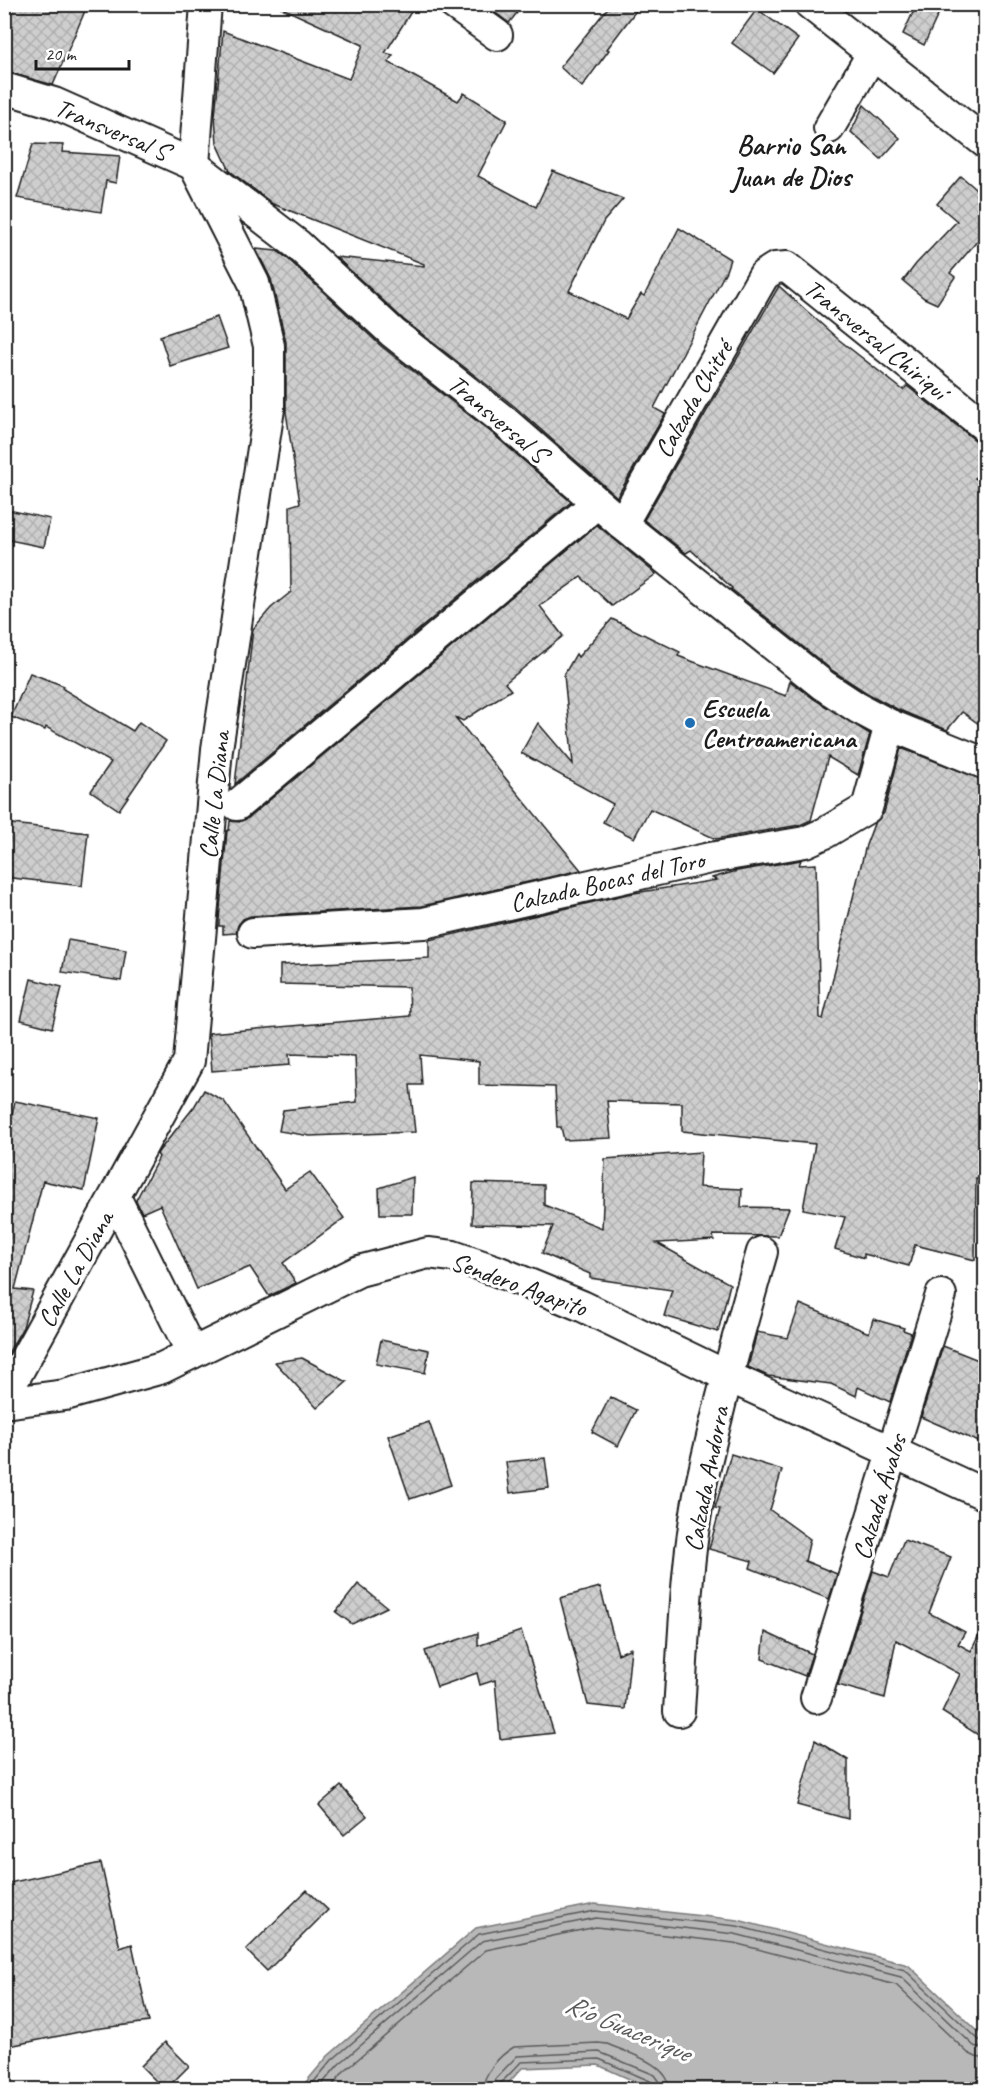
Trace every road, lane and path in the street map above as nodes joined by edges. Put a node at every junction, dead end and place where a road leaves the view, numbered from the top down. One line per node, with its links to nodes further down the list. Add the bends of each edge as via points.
1 (206, 4): 9 (street)
2 (454, 4): 4 (street)
3 (810, 4): 5 (street)
4 (497, 35)
5 (872, 54): 7 (street); 8 (street)
6 (4, 88): 9 (street, Transversal S, via 54,103)
7 (829, 128)
8 (986, 142)
9 (194, 165): 12 (street, Transversal S, via 298,244 393,333 503,420); 18 (street, Calle La Diana, via 254,283 269,346 269,409 218,749 189,1061)
10 (764, 275): 11 (street, Transversal Chiriquí, via 787,267); 13 (street, Calzada Chitré)
11 (986, 427)
12 (597, 503): 13 (street, Transversal S); 16 (street)
13 (622, 524): 14 (street, Transversal S, via 823,685)
14 (890, 725): 15 (street, Transversal S); 17 (street, Calzada Bocas del Toro, via 867,808 805,842 710,858 424,923)
15 (986, 764)
16 (237, 805)
17 (253, 933)
18 (115, 1197): 21 (street); 23 (street, Calle La Diana)
19 (762, 1252): 22 (street, Calzada Andorra)
20 (941, 1295): 25 (street, Calzada Ávalos)
21 (192, 1353): 22 (street, Sendero Agapito, via 359,1271 428,1253 453,1256 497,1271 582,1306); 24 (street, Sendero Agapito, via 162,1368 65,1395)
22 (727, 1376): 25 (street, Sendero Agapito); 28 (street, Calzada Andorra, via 701,1487 688,1575)
23 (4, 1397)
24 (4, 1403)
25 (893, 1451): 26 (street, Sendero Agapito); 27 (street, Calzada Ávalos)
26 (986, 1495)
27 (816, 1698)
28 (679, 1711)

